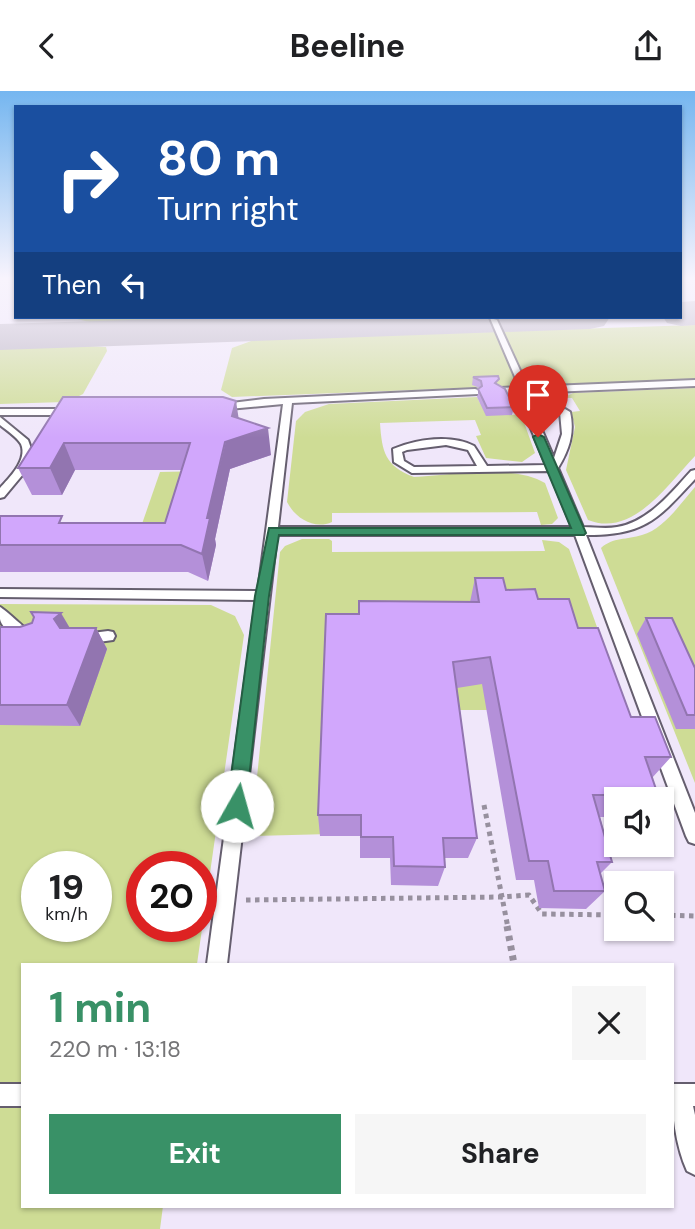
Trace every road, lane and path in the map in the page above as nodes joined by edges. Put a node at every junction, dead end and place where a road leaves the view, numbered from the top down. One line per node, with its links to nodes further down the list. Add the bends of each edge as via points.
1 (499, 332): 2 (lane)
2 (520, 379)
3 (695, 383): 4 (lane)
4 (554, 389): 5 (lane, via 522,395); 7 (lane)
5 (500, 391)
6 (475, 392): 8 (lane)
7 (559, 399)
8 (288, 401): 9 (lane); 19 (lane)
9 (201, 409)
10 (0, 412): 12 (lane)
11 (565, 412): 16 (lane, via 567,438)
12 (87, 413)
13 (530, 414): 16 (lane)
14 (0, 420): 18 (lane, via 25,442 28,454)
15 (483, 468): 15 (lane, via 412,470 399,462 397,451 460,444 473,451); 16 (lane)
16 (553, 468): 20 (lane)
17 (695, 473): 20 (lane, via 646,522 615,531)
18 (0, 495)
19 (274, 531): 20 (lane); 22 (lane)
20 (579, 533): 28 (lane)
21 (0, 593): 22 (lane)
22 (262, 596): 30 (lane)
23 (0, 612): 25 (lane, via 23,635)
24 (108, 636): 26 (lane)
25 (38, 640)
26 (76, 641)
27 (484, 805): 29 (path)
28 (695, 836)
29 (502, 897): 30 (path); 31 (path, via 529,895 542,914); 35 (path)
30 (225, 900): 34 (lane)
31 (604, 915)
32 (674, 915): 33 (path)
33 (695, 916)
34 (218, 963)
35 (514, 963)
36 (0, 1095): 37 (lane)
37 (21, 1095)
38 (682, 1095): 39 (lane)
39 (695, 1163)

